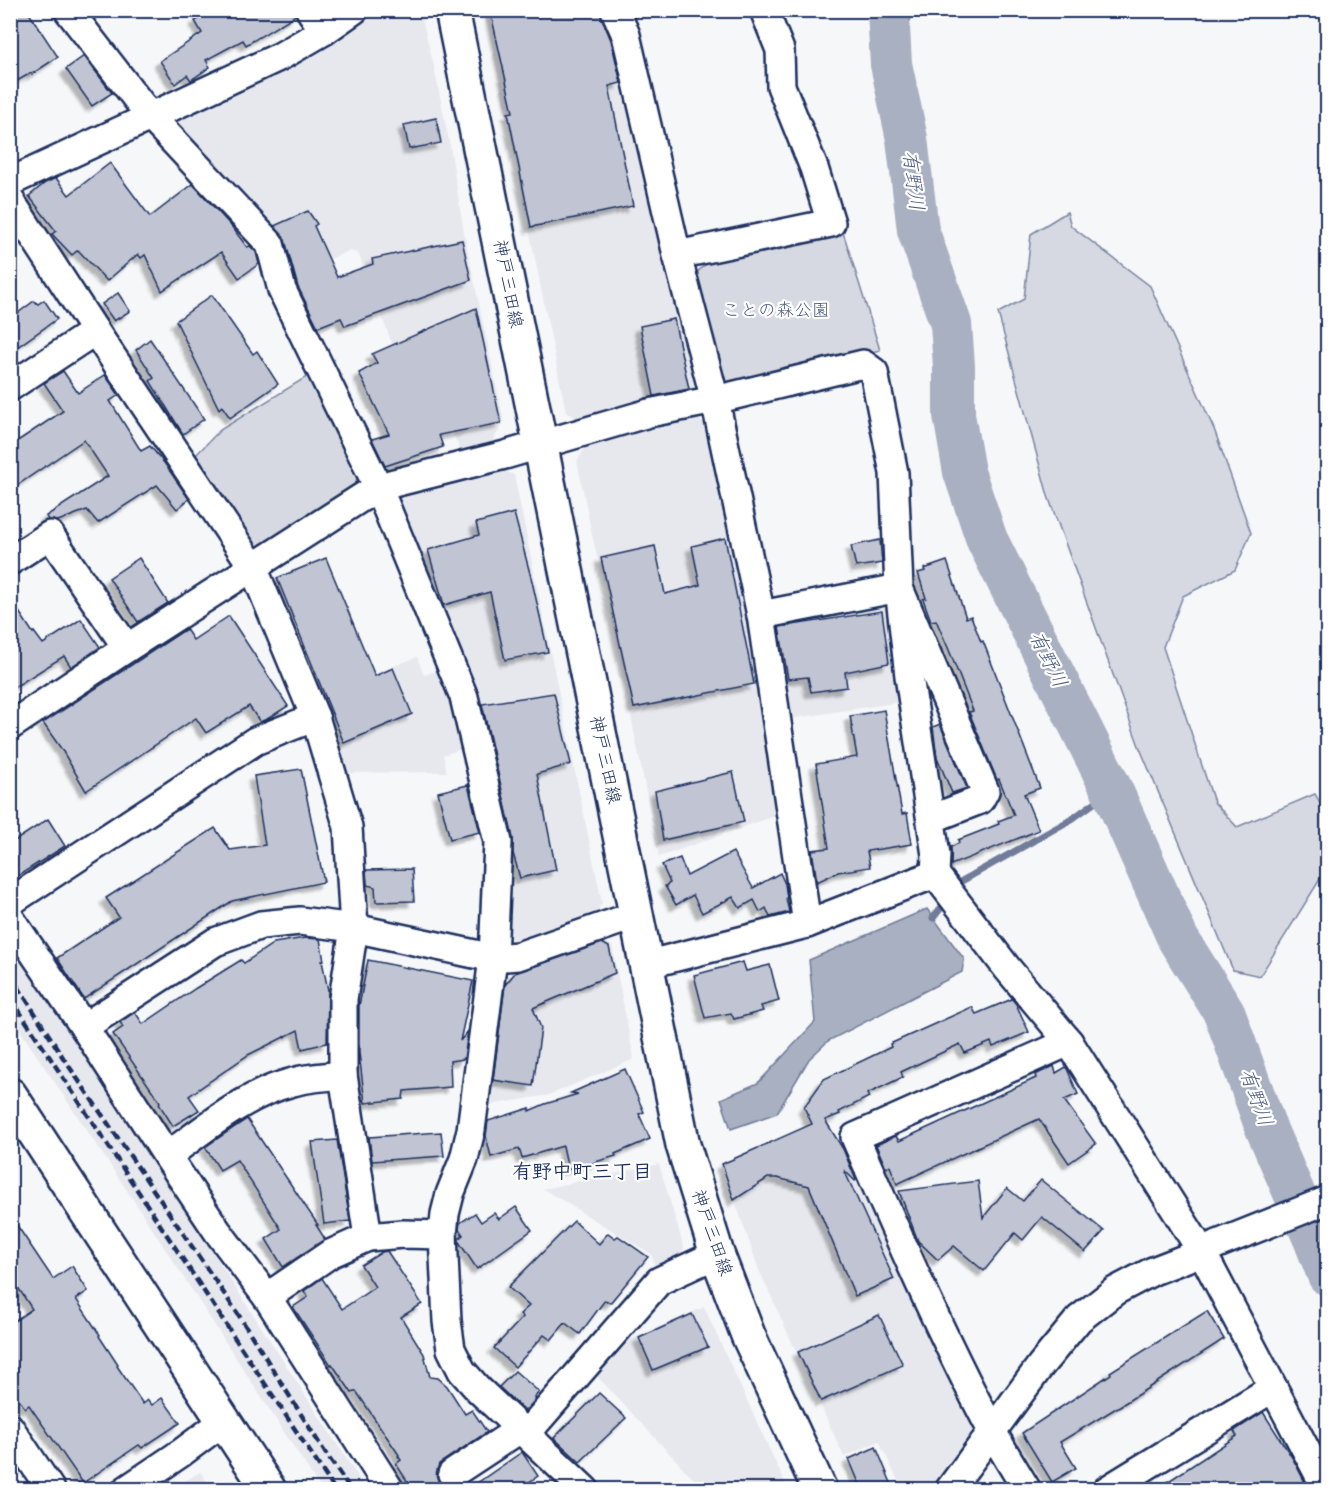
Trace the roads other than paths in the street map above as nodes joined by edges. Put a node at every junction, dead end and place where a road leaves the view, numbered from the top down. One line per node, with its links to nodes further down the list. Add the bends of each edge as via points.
1 (68, 10): 7 (street)
2 (354, 10): 6 (street)
3 (452, 10): 14 (main road, 神戸三田線)
4 (615, 10): 10 (street, via 626,35)
5 (764, 10): 10 (street, via 780,50 781,86 839,221)
6 (317, 21): 7 (street, via 281,56)
7 (150, 116): 8 (street); 15 (street, via 270,244 282,290)
8 (10, 182)
9 (10, 200): 11 (street)
10 (677, 255): 13 (street)
11 (95, 331): 12 (street); 17 (street)
12 (10, 387)
13 (715, 400): 14 (street, via 649,413); 18 (street, via 863,364 874,372 894,472); 19 (street)
14 (539, 445): 15 (street); 28 (main road, 神戸三田線)
15 (378, 487): 17 (street); 32 (street, via 464,697 498,842)
16 (10, 561): 20 (street, via 50,535)
17 (253, 567): 20 (street); 23 (street)
18 (899, 588): 19 (street); 21 (street); 22 (street)
19 (761, 615): 30 (street)
20 (127, 648): 24 (street)
21 (941, 688): 22 (street); 25 (street, via 985,790 980,800)
22 (913, 699): 25 (street)
23 (315, 717): 27 (street, via 255,741); 31 (street, via 348,827)
24 (10, 726)
25 (931, 819): 26 (street)
26 (935, 874): 30 (street); 35 (street)
27 (10, 902)
28 (636, 915): 32 (street, via 518,956); 33 (main road, 神戸三田線)
29 (10, 918): 34 (street)
30 (807, 924): 33 (street)
31 (354, 928): 32 (street); 34 (street, via 300,921 261,925 215,942); 36 (street, via 343,999)
32 (493, 958): 40 (street, via 471,1130 450,1194)
33 (645, 964): 43 (main road, 神戸三田線, via 683,1145)
34 (84, 1027): 38 (street)
35 (1069, 1042): 42 (street); 49 (street, via 855,1137 946,1340)
36 (343, 1076): 38 (street, via 294,1081 258,1094); 41 (street)
37 (10, 1095): 46 (main road)
38 (167, 1156): 44 (street)
39 (1328, 1200): 42 (street)
40 (443, 1235): 41 (street); 48 (street, via 451,1349 462,1371)
41 (368, 1237): 44 (street, via 330,1254)
42 (1202, 1252): 45 (street); 49 (street, via 1115,1291 1079,1319)
43 (717, 1254): 48 (street, via 659,1281); 56 (main road, 神戸三田線, via 748,1335)
44 (267, 1297): 54 (street)
45 (1274, 1388): 59 (street); 60 (street)
46 (224, 1421): 52 (street); 53 (main road)
47 (10, 1428): 51 (street)
48 (523, 1431): 50 (street); 55 (street)
49 (993, 1432): 57 (street); 58 (street)
50 (452, 1474)
51 (51, 1490)
52 (126, 1490)
53 (269, 1490)
54 (390, 1490)
55 (585, 1490)
56 (820, 1490)
57 (950, 1490)
58 (1027, 1490)
59 (1107, 1490)
60 (1327, 1490)

